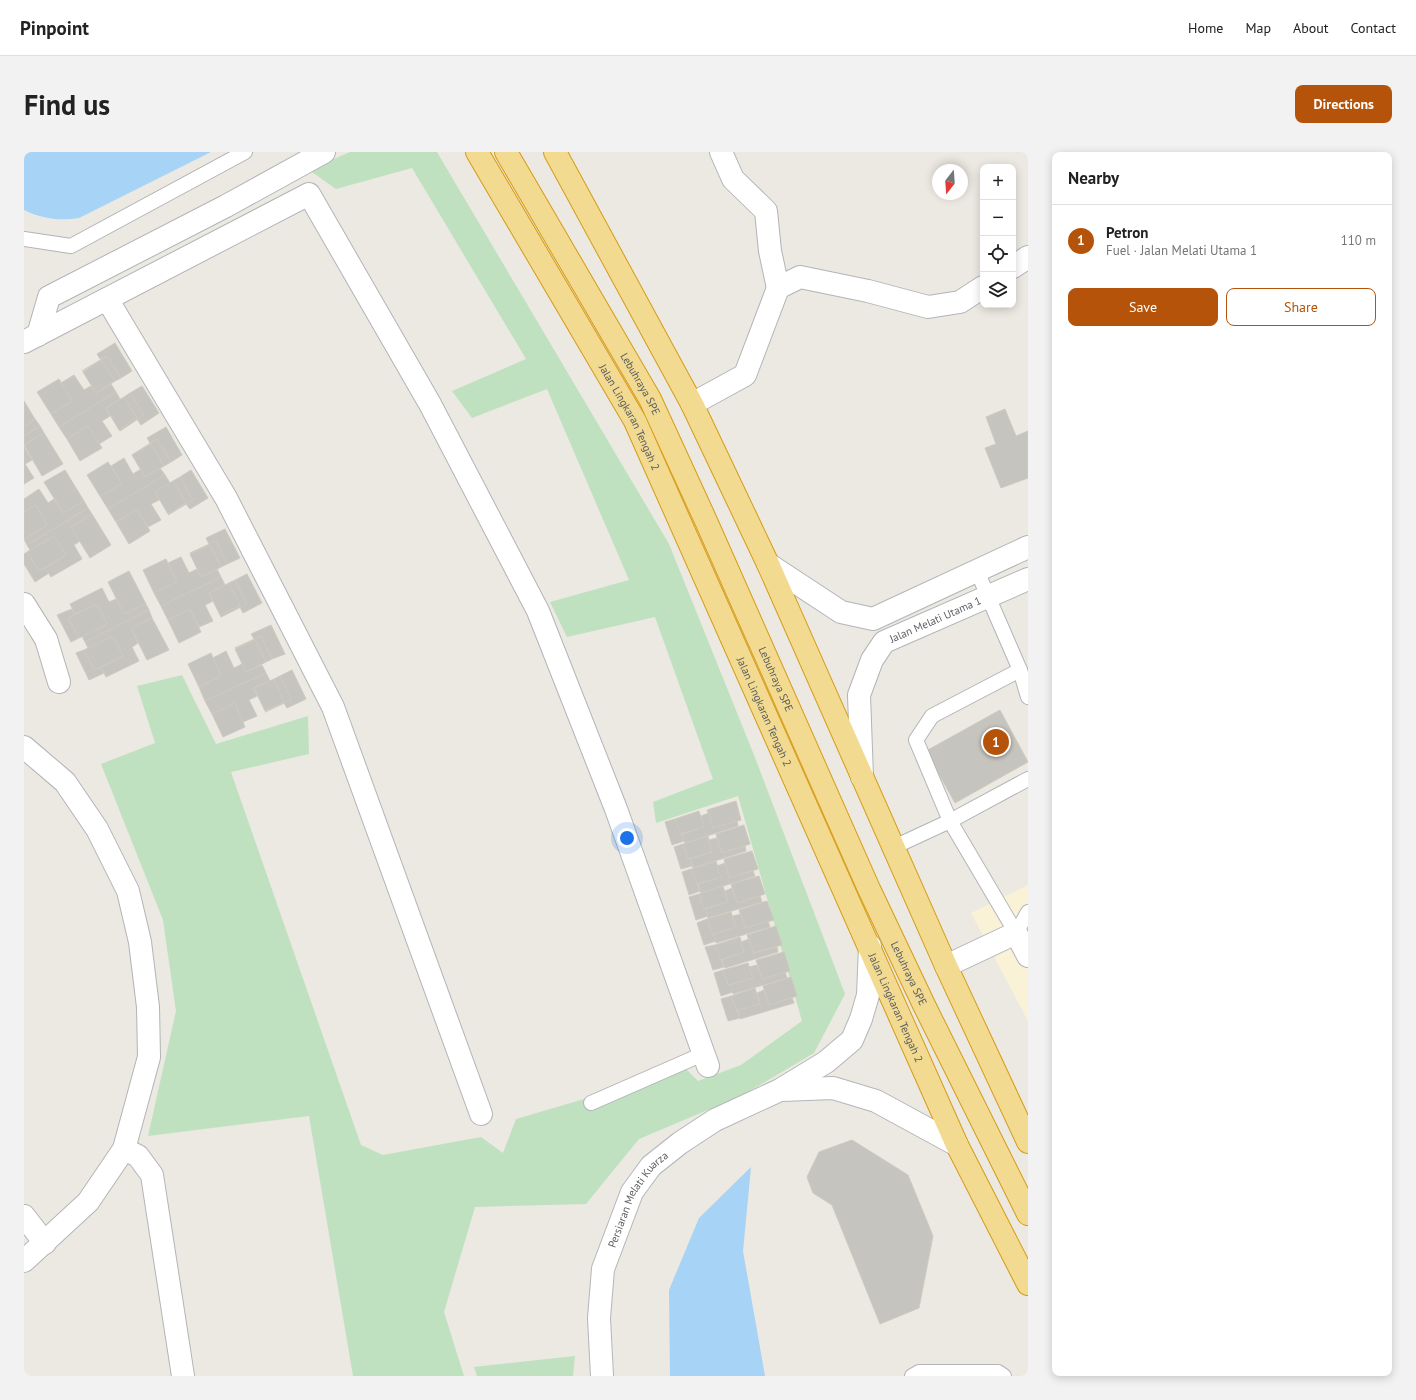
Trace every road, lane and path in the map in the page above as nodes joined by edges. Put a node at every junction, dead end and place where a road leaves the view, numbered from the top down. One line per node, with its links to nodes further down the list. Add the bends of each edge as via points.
1 (245, 152): 7 (lane, via 71,246)
2 (324, 152): 13 (street, via 50,297)
3 (477, 152): 31 (highway, Jalan Lingkaran Tengah 2, via 635,421)
4 (506, 152): 41 (highway, Lebuhraya SPE, via 650,399 868,889)
5 (555, 152): 14 (highway)
6 (721, 152): 10 (street, via 733,180 766,211 770,251)
7 (24, 239)
8 (1028, 256): 9 (street)
9 (1016, 265)
10 (778, 288): 11 (street, via 800,276 928,307 960,302); 14 (street, via 745,375)
11 (980, 289)
12 (107, 299): 13 (street); 34 (street, via 309,194 430,404 538,611 616,809); 37 (street, via 226,498 333,707)
13 (31, 339)
14 (692, 404): 16 (highway)
15 (1028, 547): 17 (street)
16 (768, 564): 17 (street, via 841,612 872,619); 25 (highway)
17 (977, 571): 19 (lane)
18 (1028, 579): 19 (street, Jalan Melati Utama 1)
19 (988, 596): 21 (lane); 25 (street, Jalan Melati Utama 1, via 884,642 872,660 859,695)
20 (24, 604): 22 (street, via 46,639)
21 (1020, 670): 23 (lane); 27 (lane, via 932,716 916,740)
22 (59, 682)
23 (1028, 697)
24 (24, 747): 40 (street, via 66,782 97,829 128,891 140,942 148,1007 149,1057)
25 (862, 777): 28 (highway)
26 (1028, 779): 27 (lane)
27 (950, 821): 28 (lane); 30 (lane)
28 (894, 847): 33 (highway)
29 (1028, 912): 30 (lane)
30 (1016, 933): 32 (street); 33 (street)
31 (870, 946): 35 (street, Persiaran Melati Kuarza, via 868,995 852,1040 826,1062); 39 (highway, Jalan Lingkaran Tengah 2)
32 (1028, 956)
33 (946, 966): 38 (highway)
34 (706, 1060): 36 (lane)
35 (780, 1090): 39 (street, Persiaran Melati Kuarza, via 833,1088 876,1101); 47 (street, Persiaran Melati Kuarza, via 715,1120 680,1142 651,1166 632,1192 603,1269 599,1318)
36 (591, 1104)
37 (481, 1114)
38 (1028, 1142)
39 (957, 1145): 45 (highway, Jalan Lingkaran Tengah 2)
40 (124, 1149): 43 (street, via 88,1202); 46 (street, via 138,1156 152,1175)
41 (1028, 1214)
42 (24, 1216): 43 (street)
43 (46, 1243): 44 (street)
44 (24, 1261)
45 (1028, 1284)
46 (183, 1376)
47 (602, 1376)
48 (912, 1376): 49 (lane, via 920,1372 998,1372)
49 (1004, 1376)

